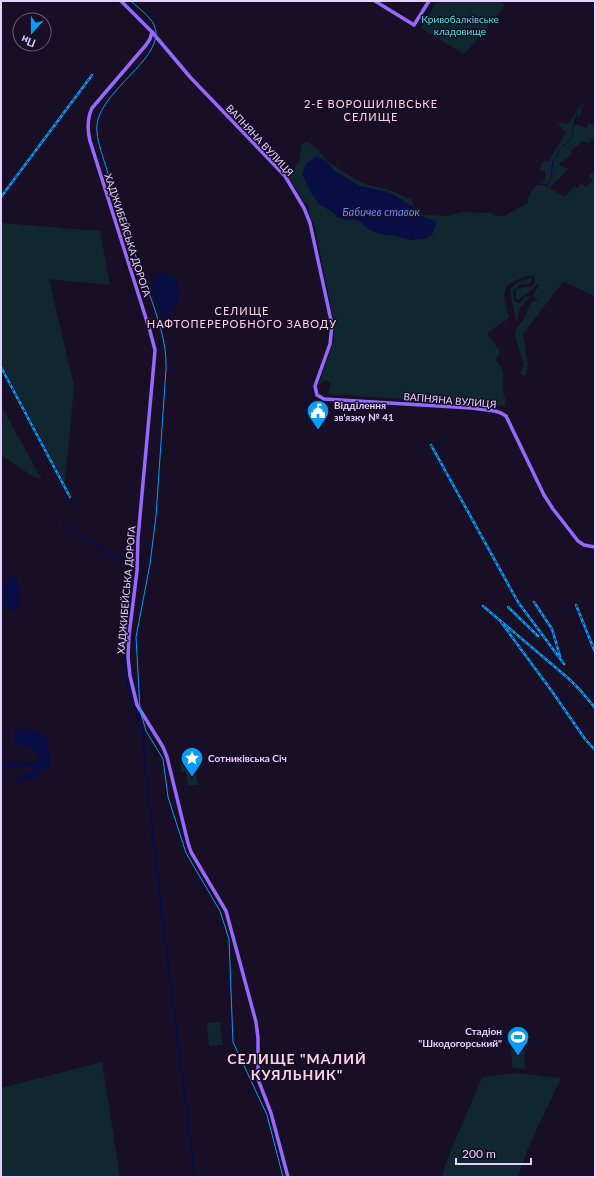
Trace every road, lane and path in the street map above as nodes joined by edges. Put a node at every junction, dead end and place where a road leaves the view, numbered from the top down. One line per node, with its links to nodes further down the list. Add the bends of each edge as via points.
1 (121, 1): 4 (street, ВАПНЯНА ВУЛИЦЯ)
2 (375, 1): 3 (street, via 414,25)
3 (429, 1)
4 (152, 32): 5 (street, ВАПНЯНА ВУЛИЦЯ, via 190,77 285,176 307,215 332,325 330,344 316,380 317,395 324,399 501,412 506,416 553,509 578,540 584,545); 6 (street, ХАДЖИБЕЙСЬКА ДОРОГА, via 146,46 92,108 87,125 154,350 137,571 129,635 130,676 140,710 167,758 191,852 222,904 230,924 256,1022 258,1079 272,1113)
5 (595, 547)
6 (288, 1177)

